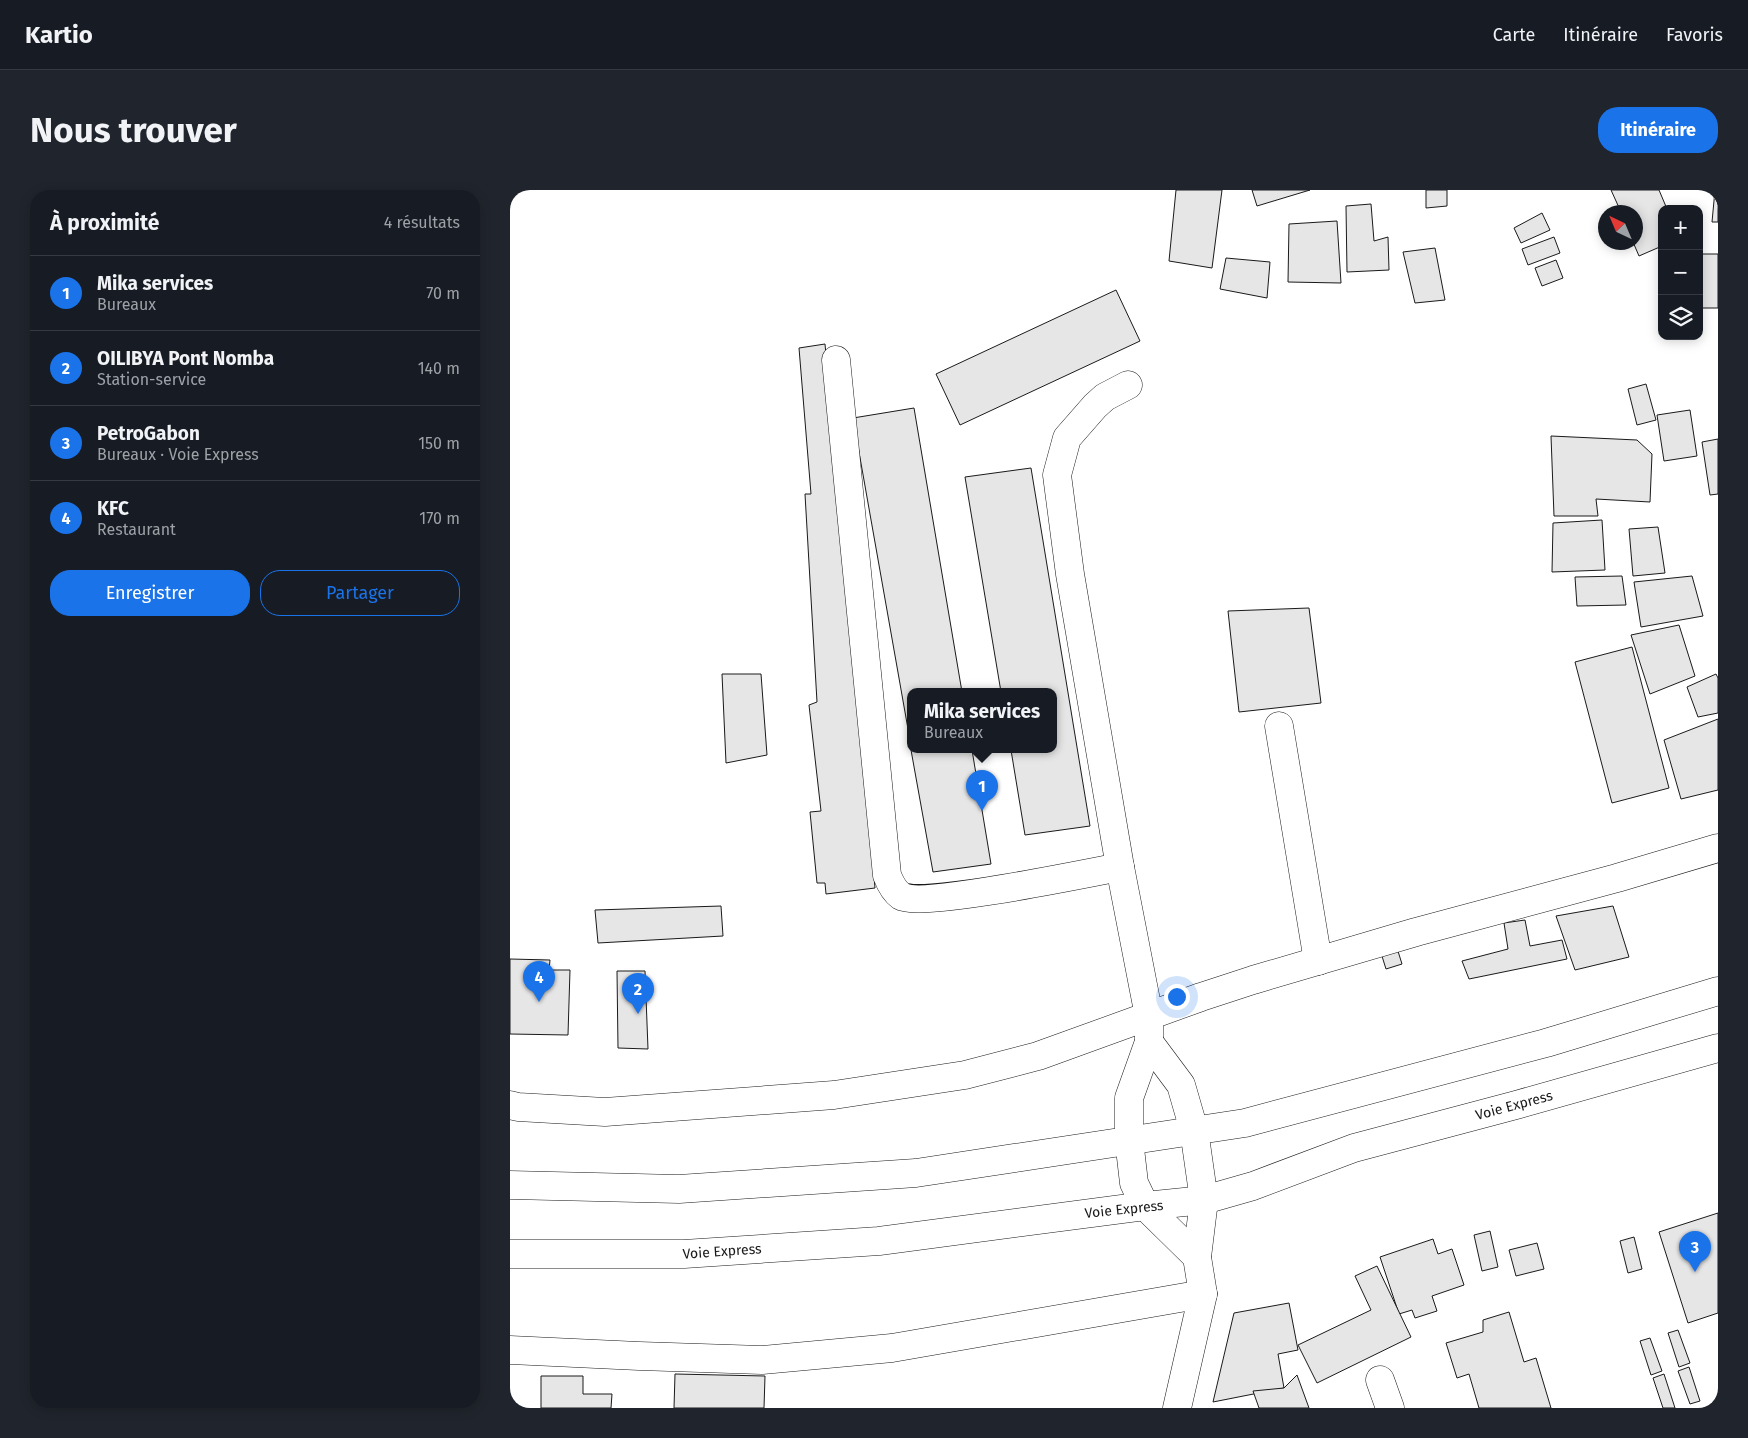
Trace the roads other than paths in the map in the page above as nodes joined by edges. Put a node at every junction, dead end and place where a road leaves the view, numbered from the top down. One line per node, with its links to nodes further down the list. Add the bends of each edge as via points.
1 (836, 360): 5 (main road, via 886,875 892,887 902,897 923,900)
2 (1128, 385): 5 (main road, via 1105,397 1067,438 1057,475 1070,574)
3 (1279, 726): 6 (main road)
4 (1718, 848): 6 (main road)
5 (1120, 867): 8 (main road)
6 (1318, 961): 8 (main road, via 1201,997)
7 (1718, 991): 11 (main road, via 1546,1043 1319,1104 1246,1123)
8 (1149, 1029): 10 (main road, via 974,1073 834,1095 605,1112); 11 (main road, via 1181,1085); 12 (main road, via 1129,1098)
9 (1718, 1048): 14 (main road, Voie Express, via 1354,1148 1253,1186)
10 (510, 1105)
11 (1194, 1130): 12 (main road); 14 (main road)
12 (1129, 1140): 13 (main road, via 916,1173 679,1189); 15 (main road, via 1134,1183)
13 (510, 1185)
14 (1204, 1200): 15 (main road, Voie Express); 17 (main road)
15 (1145, 1206): 16 (main road, Voie Express, via 879,1241 684,1254); 17 (main road)
16 (510, 1254)
17 (1197, 1257): 18 (main road)
18 (1203, 1294): 19 (main road, via 892,1348 762,1360); 21 (main road)
19 (510, 1350)
20 (1380, 1380): 22 (main road)
21 (1177, 1408)
22 (1390, 1408)

